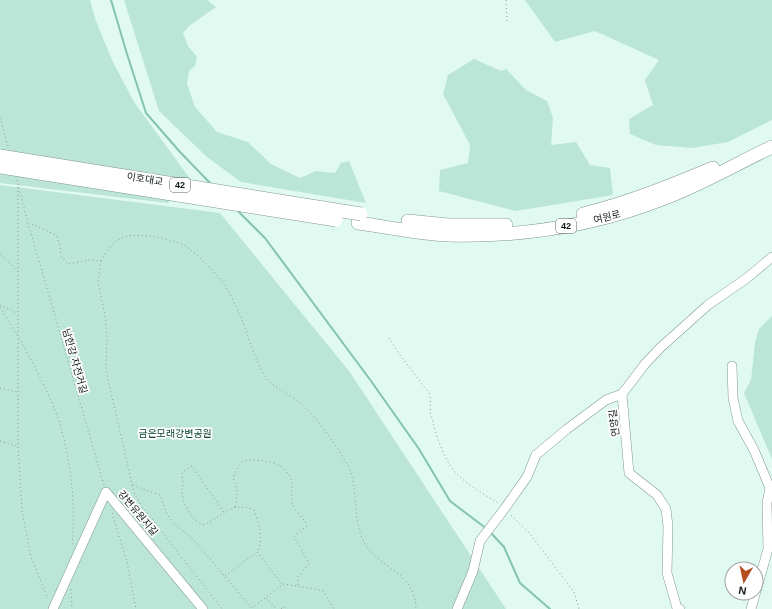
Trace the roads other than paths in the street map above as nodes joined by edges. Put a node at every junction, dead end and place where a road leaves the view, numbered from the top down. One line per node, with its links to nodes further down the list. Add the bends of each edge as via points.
1 (772, 139): 2 (highway, 여원로)
2 (765, 149): 5 (highway, 여원로 / 42, via 718,175 666,198 621,214 575,225 491,234 447,234)
3 (4, 152): 5 (highway, 이호대교 / 42, bridge)
4 (0, 167): 5 (highway, 이호대교 / 42, bridge)
5 (359, 219)
6 (772, 257): 8 (street, 연양길, via 708,305 660,348)
7 (732, 366): 9 (street, via 733,398 738,421)
8 (622, 394): 12 (street, via 606,400 536,455 527,477 480,541 473,572); 13 (street, 연양길, via 629,473 657,495 666,509 667,573 677,608)
9 (771, 488): 14 (street, via 767,503 768,549)
10 (51, 606): 11 (street, 강변유원지길, via 106,492)
11 (203, 609)
12 (457, 609)
13 (680, 609)
14 (751, 609)

